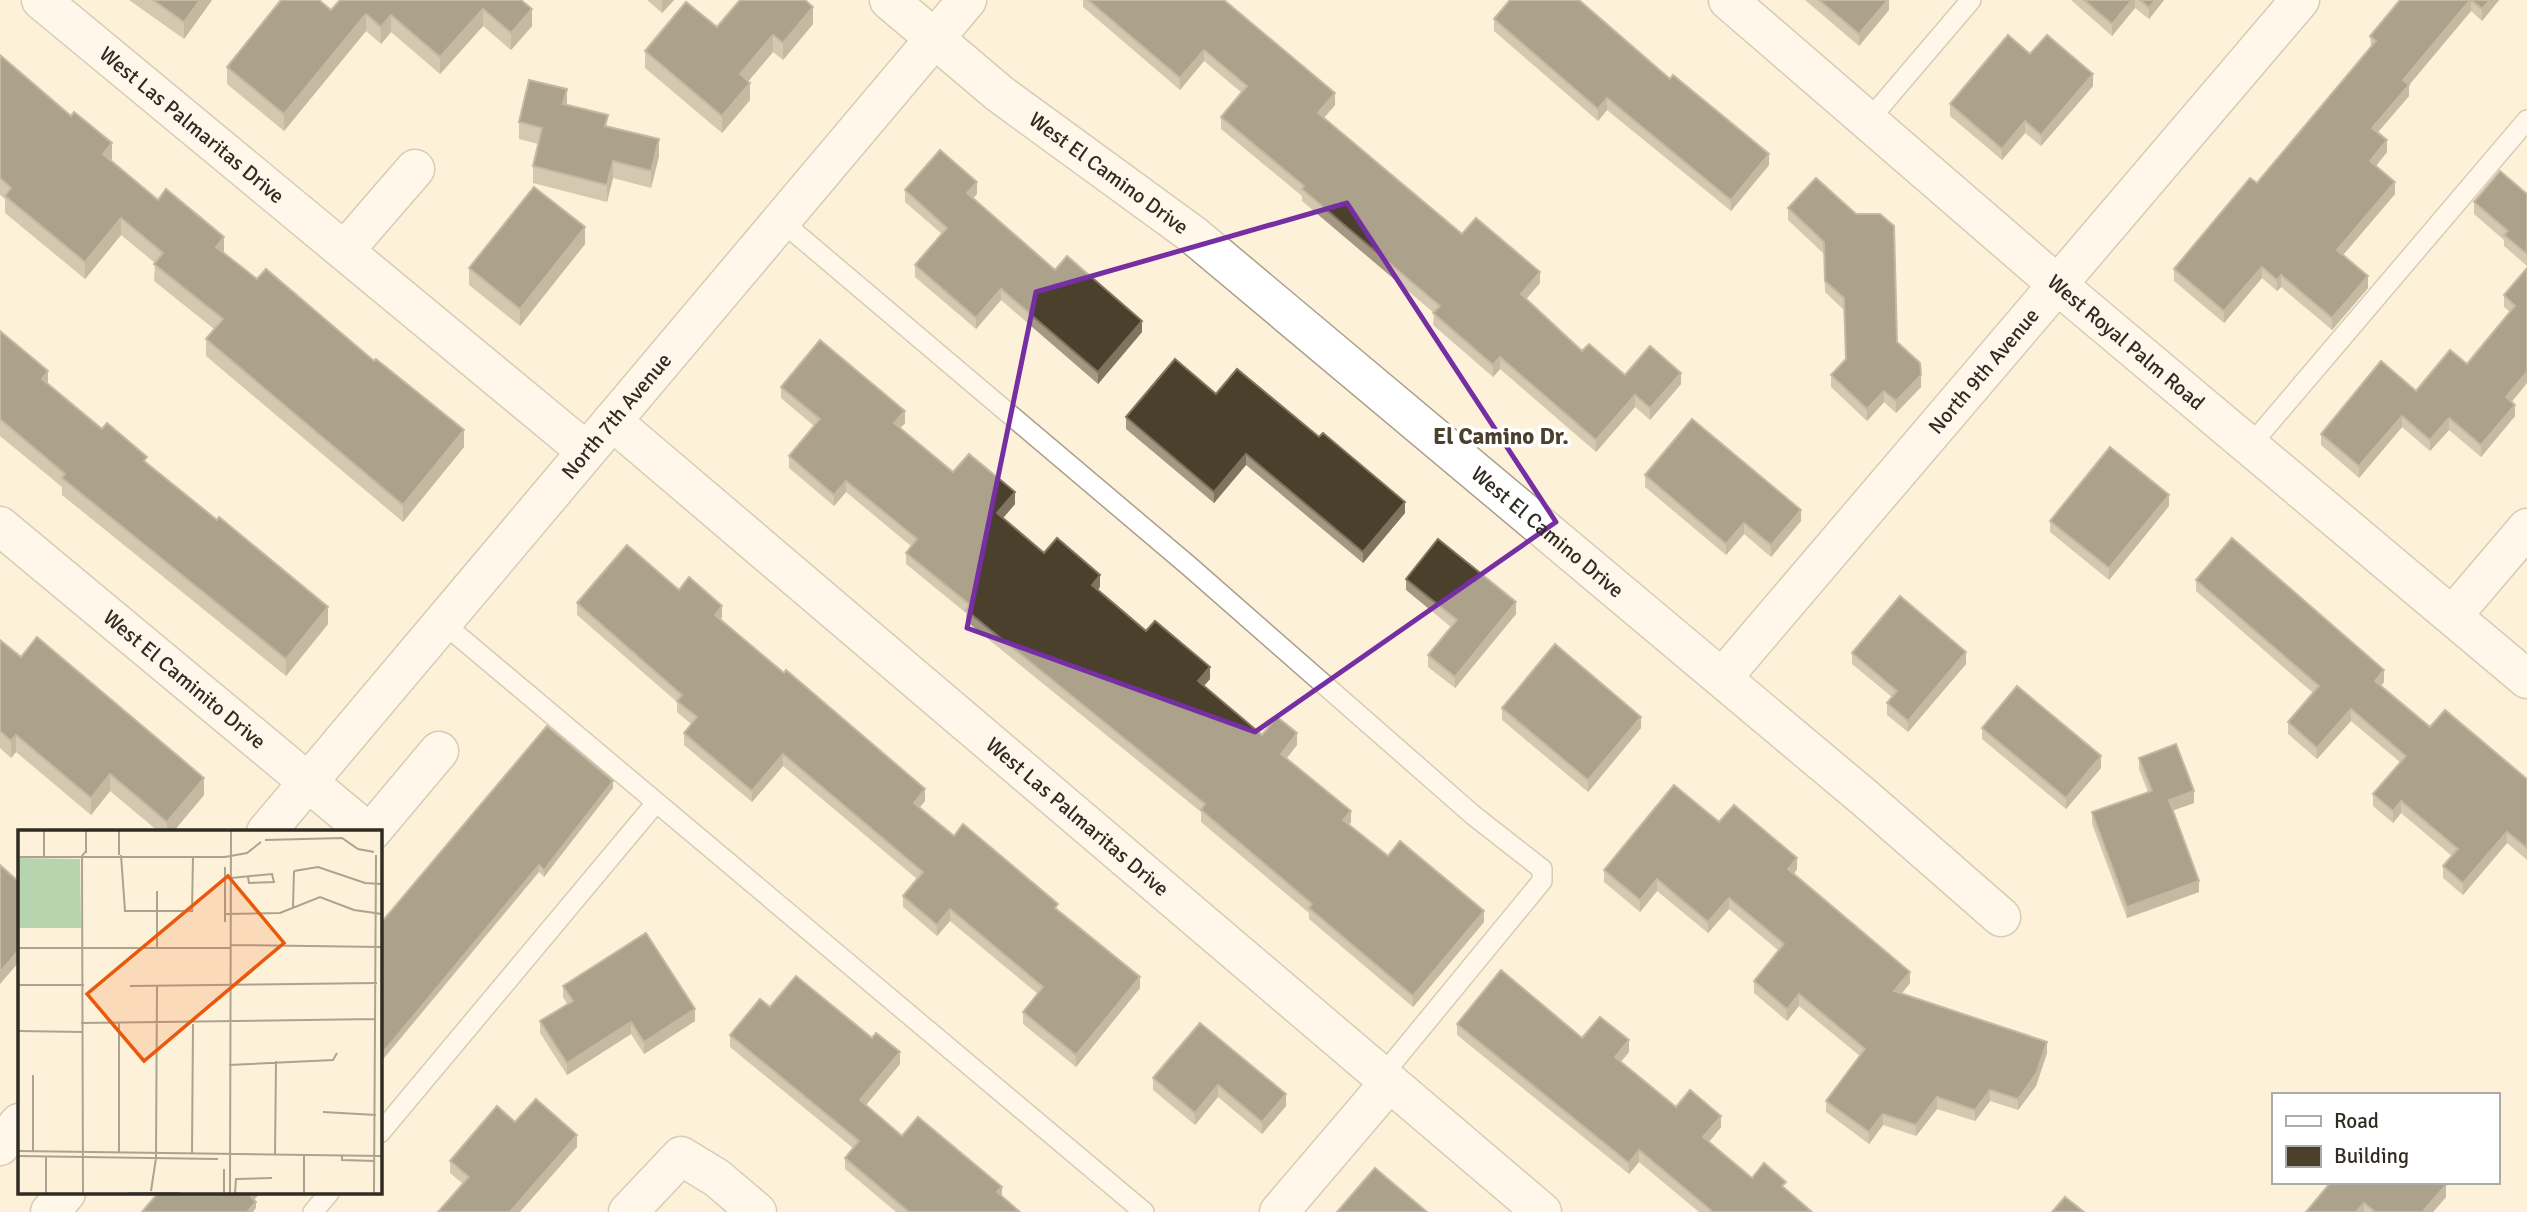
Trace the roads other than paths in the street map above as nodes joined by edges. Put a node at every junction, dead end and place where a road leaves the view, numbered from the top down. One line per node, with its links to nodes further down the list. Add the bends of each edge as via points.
1 (41, 0): 12 (street, West Las Palmaritas Drive)
2 (889, 0): 7 (street, West El Camino Drive)
3 (967, 0): 7 (street, North 7th Avenue)
4 (1728, 0): 9 (street, West Royal Palm Road)
5 (1971, 0): 9 (lane)
6 (2300, 0): 13 (street, North 9th Avenue)
7 (935, 39): 11 (street, North 7th Avenue); 21 (street, West El Camino Drive, via 1000,94 1192,234)
8 (2527, 120): 15 (lane)
9 (1868, 121): 13 (street, West Royal Palm Road)
10 (415, 169): 12 (street)
11 (780, 220): 14 (street, North 7th Avenue); 30 (lane, via 1542,869 1542,881)
12 (345, 250): 16 (street, West Las Palmaritas Drive)
13 (2059, 286): 15 (street, West Royal Palm Road); 21 (street, North 9th Avenue)
14 (612, 421): 16 (street, North 7th Avenue); 30 (street, West Las Palmaritas Drive)
15 (2249, 447): 19 (street, West Royal Palm Road)
16 (586, 452): 20 (street, North 7th Avenue)
17 (0, 526): 24 (street, West El Caminito Drive)
18 (2527, 528): 19 (street)
19 (2454, 615): 22 (street, West Royal Palm Road)
20 (443, 623): 24 (street, North 7th Avenue); 25 (lane)
21 (1723, 677): 29 (street, West El Camino Drive)
22 (2527, 679)
23 (439, 751): 28 (street)
24 (308, 783): 26 (street, North 7th Avenue); 27 (street, West El Caminito Drive)
25 (655, 804): 32 (lane); 40 (lane)
26 (268, 830)
27 (367, 830)
28 (371, 830)
29 (2001, 917)
30 (1385, 1080): 41 (street); 42 (street, West Las Palmaritas Drive)
31 (18, 1124): 33 (street)
32 (382, 1131)
33 (0, 1146)
34 (65, 1194): 36 (street)
35 (328, 1194): 37 (lane)
36 (50, 1212)
37 (313, 1212)
38 (628, 1212): 39 (street, via 681,1156 717,1178)
39 (757, 1212)
40 (1144, 1212)
41 (1279, 1212)
42 (1542, 1212)

